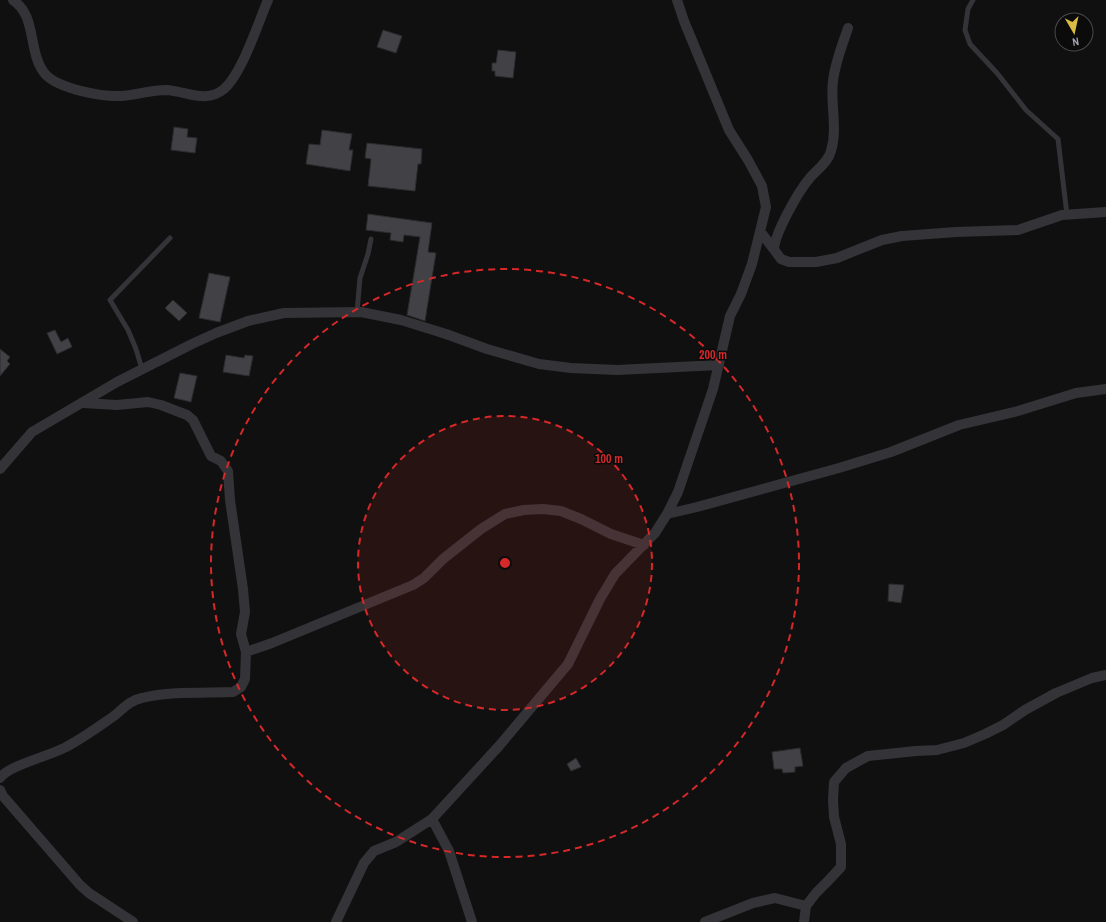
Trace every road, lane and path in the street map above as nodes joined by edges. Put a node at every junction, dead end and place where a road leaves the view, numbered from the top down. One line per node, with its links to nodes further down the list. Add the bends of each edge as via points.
1 (12, 0): 2 (street, via 25,12 39,65 48,76 60,84 85,92 108,95 120,96 166,90 203,97 216,94 231,82)
2 (268, 0)
3 (677, 0): 8 (street, via 729,130 762,186 766,207)
4 (973, 0): 7 (lane, via 968,9 965,30 970,44 1026,110 1058,139)
5 (848, 28): 11 (street, via 833,82 834,127 831,151 799,193 777,237)
6 (1106, 212): 7 (street)
7 (1067, 215): 11 (street, via 1018,230 902,236 882,240 837,258 816,262 789,262 781,259)
8 (760, 231): 11 (street); 13 (street, via 752,264 730,316)
9 (170, 238): 14 (lane, via 110,300 128,330)
10 (371, 239): 12 (lane, via 360,278)
11 (774, 249)
12 (357, 312): 13 (street, via 401,320 487,349 547,365 617,370); 14 (street, via 284,313 248,322 192,344)
13 (719, 365): 18 (street, via 693,451)
14 (142, 369): 16 (street)
15 (1106, 389): 18 (street, via 1076,393 1018,411 966,423 891,452 846,466)
16 (83, 403): 17 (street, via 32,432); 20 (street, via 117,405 148,402 187,415 211,456 222,460 228,471 243,589 245,612 241,634)
17 (0, 469)
18 (667, 514): 19 (street)
19 (644, 545): 20 (street, via 561,511 524,510 505,514 481,529 413,585); 24 (street, via 615,574 568,664 500,746)
20 (246, 652): 22 (street, via 245,678 240,687 233,692 141,698 131,702 86,736 2,774)
21 (1106, 675): 25 (street, via 1056,693 1003,725 964,743 938,750 868,756 846,768 834,782 833,800 834,817 841,844 841,866)
22 (0, 778)
23 (0, 790): 26 (street, via 89,893)
24 (432, 819): 27 (street, via 396,842 374,851 364,863); 28 (street, via 449,851)
25 (806, 906): 29 (street, via 775,898 754,903); 30 (street)
26 (133, 922)
27 (336, 922)
28 (472, 922)
29 (705, 922)
30 (804, 922)

